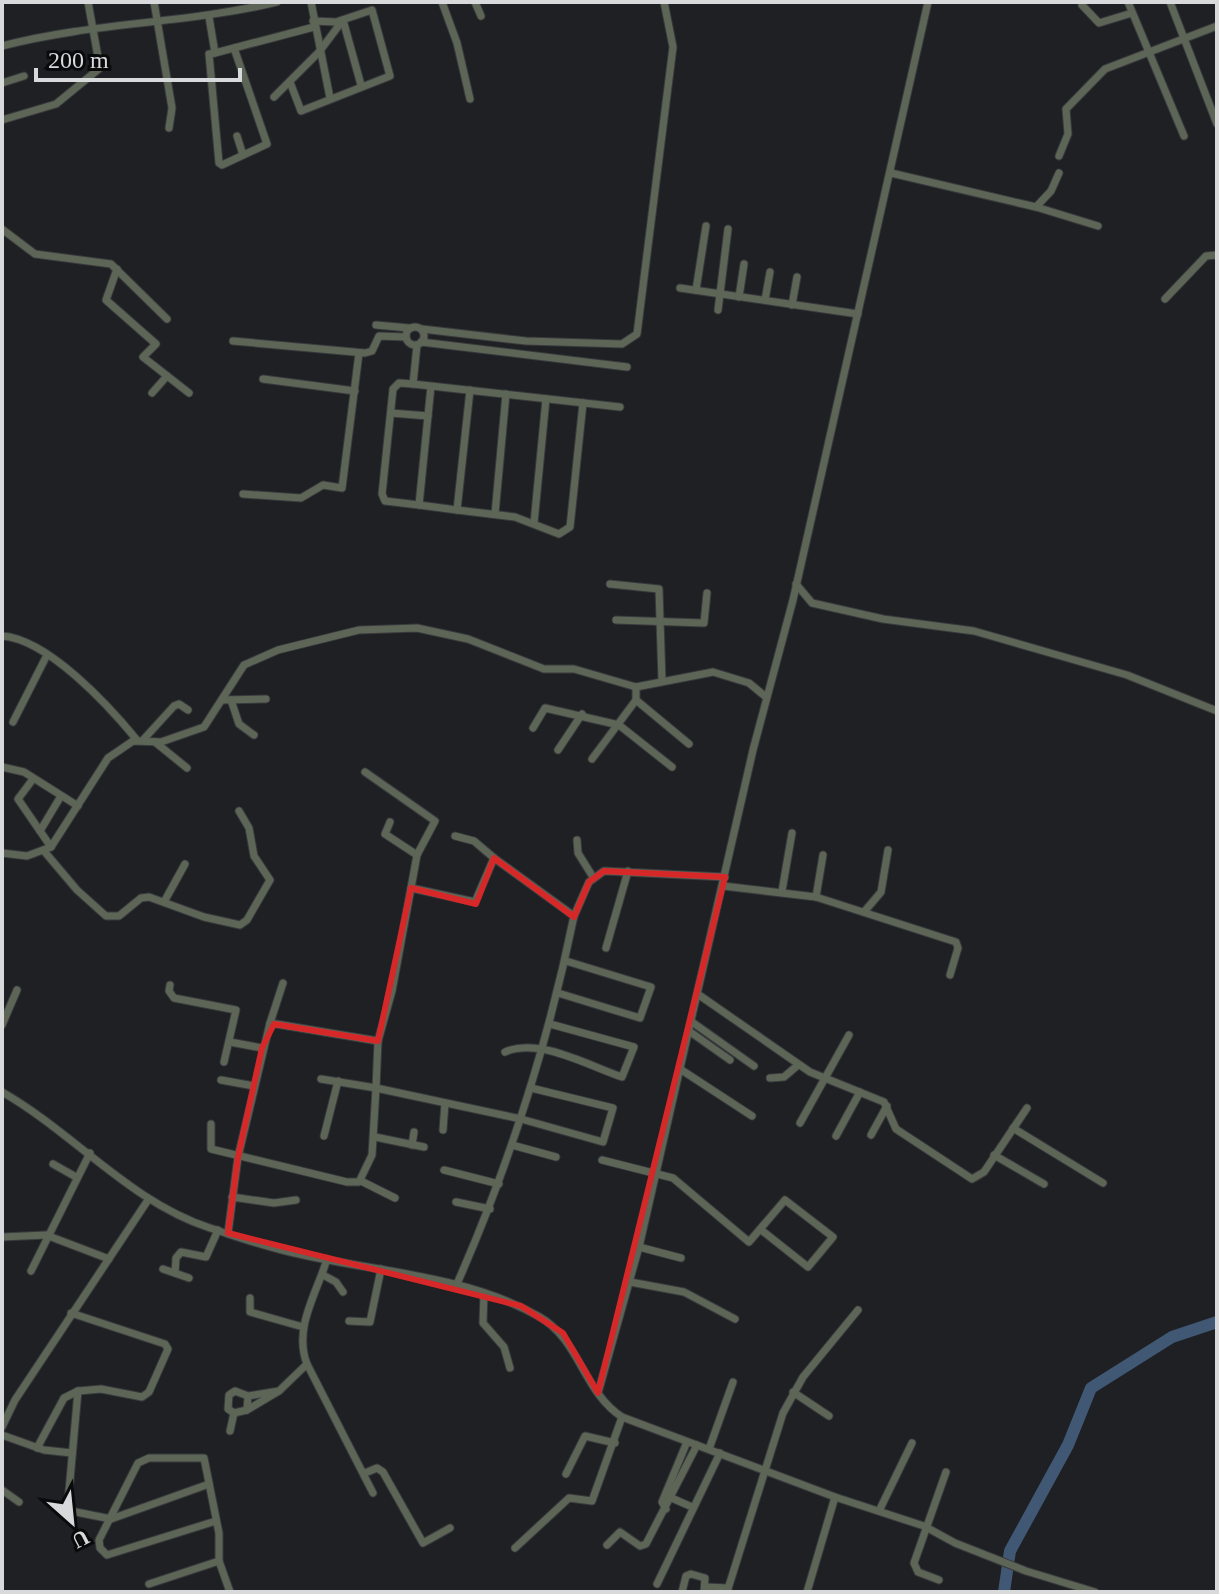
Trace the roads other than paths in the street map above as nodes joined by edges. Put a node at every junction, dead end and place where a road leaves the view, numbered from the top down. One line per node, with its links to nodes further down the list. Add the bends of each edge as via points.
1 (88, 2): 19 (street)
2 (154, 2): 15 (street)
3 (277, 2): 14 (street)
4 (311, 2): 17 (street)
5 (442, 2): 32 (street)
6 (475, 2): 13 (street)
7 (664, 2): 67 (street, via 673,47 637,334 622,344)
8 (928, 2): 40 (street)
9 (1128, 2): 12 (street)
10 (1170, 2): 20 (street)
11 (1082, 5): 12 (street, via 1099,23)
12 (1132, 13): 23 (street)
13 (481, 16)
14 (209, 17): 15 (street); 25 (street)
15 (156, 19): 19 (street); 35 (street, via 172,108)
16 (343, 20): 17 (street); 24 (street); 29 (street); 29 (street, via 374,11 388,61 390,76)
17 (313, 24): 22 (street); 24 (street)
18 (1217, 26): 20 (street)
19 (92, 28): 21 (street); 33 (street, via 101,62 98,70 56,104)
20 (1181, 38): 23 (street); 34 (street)
21 (2, 46)
22 (234, 48): 25 (street); 38 (street, via 267,144)
23 (1148, 50): 37 (street); 39 (street, via 1105,69 1069,104 1064,115 1068,134)
24 (319, 52): 27 (street); 31 (street)
25 (215, 53): 38 (street, via 209,54 219,163)
26 (24, 76): 28 (street)
27 (290, 82): 30 (street); 31 (street, via 301,111)
28 (2, 83)
29 (361, 85): 31 (street)
30 (274, 97)
31 (330, 98)
32 (470, 99)
33 (2, 120)
34 (1217, 124)
35 (169, 128)
36 (237, 136): 38 (street)
37 (1184, 136)
38 (243, 155)
39 (1059, 156)
40 (891, 173): 42 (street); 60 (street)
41 (1059, 173): 42 (street)
42 (1036, 207): 44 (street)
43 (706, 226): 53 (street)
44 (1098, 226)
45 (2, 229): 49 (street, via 35,254 102,262)
46 (728, 229): 54 (street)
47 (1217, 255): 56 (street, via 1206,256)
48 (744, 264): 55 (street)
49 (117, 269): 61 (street); 72 (street, via 105,298 156,344 143,357)
50 (770, 272): 57 (street)
51 (797, 277): 58 (street)
52 (680, 288): 53 (street)
53 (696, 290): 54 (street)
54 (720, 294): 55 (street); 59 (street)
55 (739, 297): 57 (street)
56 (1165, 299)
57 (765, 300): 58 (street)
58 (792, 305): 60 (street)
59 (718, 310)
60 (858, 314): 92 (street)
61 (167, 319)
62 (376, 325): 63 (street)
63 (409, 328): 64 (street); 65 (street)
64 (422, 329): 67 (street); 68 (street)
65 (406, 337): 68 (street); 69 (street, via 379,336 372,351)
66 (233, 341): 69 (street)
67 (526, 341): 70 (street)
68 (419, 344): 70 (street); 74 (street)
69 (359, 353): 77 (street)
70 (524, 355): 71 (street)
71 (627, 367)
72 (167, 376): 78 (street); 79 (street)
73 (263, 379): 77 (street)
74 (413, 384): 75 (street); 84 (street, via 395,386)
75 (431, 386): 76 (street); 85 (street)
76 (470, 390): 80 (street); 88 (street)
77 (355, 391): 86 (street, via 342,488 323,485 301,498)
78 (152, 393)
79 (189, 393)
80 (506, 394): 81 (street); 89 (street)
81 (546, 399): 82 (street); 90 (street)
82 (583, 403): 83 (street); 90 (street, via 570,527 559,534)
83 (620, 407)
84 (391, 413): 85 (street); 87 (street, via 382,497)
85 (428, 416): 87 (street)
86 (243, 494)
87 (419, 505): 88 (street)
88 (457, 510): 89 (street)
89 (495, 514): 90 (street)
90 (534, 523)
91 (610, 584): 95 (street, via 659,589)
92 (796, 584): 100 (street); 105 (street, via 812,603 974,631 1127,675)
93 (707, 593): 95 (street, via 704,623)
94 (616, 620): 95 (street)
95 (660, 621): 98 (street)
96 (2, 636): 97 (street)
97 (47, 655): 107 (street); 111 (street, via 76,675)
98 (662, 681): 99 (street); 100 (street, via 713,672 749,683)
99 (636, 687): 102 (street, via 574,669 544,669 468,639 417,628 307,642 253,661 238,672); 103 (street)
100 (766, 697): 138 (street)
101 (266, 699): 102 (street)
102 (226, 700): 110 (street); 112 (street, via 204,727)
103 (636, 700): 108 (street); 113 (street)
104 (188, 710): 111 (street, via 174,706)
105 (1217, 711)
106 (582, 714): 108 (street); 109 (street, via 545,708); 114 (street)
107 (13, 722)
108 (619, 725): 115 (street); 117 (street)
109 (533, 728)
110 (254, 735)
111 (140, 740): 112 (street); 122 (street, via 108,758)
112 (155, 742): 118 (street)
113 (689, 744)
114 (558, 750)
115 (592, 759)
116 (2, 767): 120 (street)
117 (672, 767)
118 (187, 768)
119 (365, 772): 132 (street, via 435,821)
120 (33, 779): 121 (street); 125 (street, via 18,799)
121 (61, 796): 122 (street); 125 (street)
122 (78, 806): 129 (street)
123 (239, 811): 142 (street, via 249,828 254,856 270,880 247,920 234,925)
124 (390, 822): 132 (street, via 385,834)
125 (40, 831): 129 (street)
126 (792, 833): 140 (street)
127 (455, 836): 134 (street, via 477,842)
128 (577, 840): 137 (street)
129 (47, 849): 131 (street, via 27,856); 142 (street, via 106,916 119,916 145,897)
130 (888, 850): 143 (street, via 881,892)
131 (2, 853)
132 (417, 855): 139 (street)
133 (823, 855): 141 (street)
134 (494, 858): 139 (street, via 475,902); 144 (street)
135 (185, 864): 142 (street)
136 (628, 871): 137 (street, via 610,870); 138 (street); 145 (street)
137 (593, 877): 144 (street)
138 (724, 881): 140 (street); 152 (street)
139 (411, 888): 159 (street)
140 (782, 891): 141 (street)
141 (816, 897): 143 (street)
142 (164, 902)
143 (864, 912): 147 (street, via 956,942)
144 (574, 916): 146 (street)
145 (606, 948)
146 (566, 961): 151 (street); 151 (street, via 651,987 640,1018)
147 (950, 975)
148 (283, 983): 154 (street)
149 (170, 985): 160 (street, via 174,998 236,1010)
150 (17, 990): 156 (street)
151 (558, 993): 155 (street)
152 (699, 995): 153 (street); 166 (street)
153 (692, 1022): 157 (street); 167 (street)
154 (270, 1023): 159 (street); 161 (street)
155 (550, 1024): 162 (street); 162 (street, via 634,1047 622,1077)
156 (2, 1025)
157 (689, 1031): 164 (street); 168 (street)
158 (849, 1035): 171 (street)
159 (378, 1041): 175 (street)
160 (230, 1042): 161 (street); 165 (street)
161 (262, 1048): 174 (street)
162 (544, 1050): 163 (street, via 523,1047); 176 (street)
163 (505, 1052)
164 (730, 1060)
165 (224, 1062)
166 (798, 1065): 169 (street, via 784,1077); 171 (street)
167 (754, 1066)
168 (680, 1069): 182 (street); 203 (street)
169 (770, 1078)
170 (321, 1079): 173 (street)
171 (824, 1079): 178 (street); 184 (street)
172 (221, 1080): 174 (street)
173 (338, 1081): 175 (street); 190 (street)
174 (254, 1086): 198 (street)
175 (376, 1088): 179 (street); 192 (street)
176 (531, 1088): 183 (street); 183 (street, via 613,1108 603,1142)
177 (2, 1092): 196 (street)
178 (860, 1092): 180 (street); 191 (street)
179 (445, 1103): 183 (street); 187 (street)
180 (887, 1106): 189 (street); 197 (street, via 896,1129 967,1177 979,1177)
181 (1027, 1108): 186 (street)
182 (752, 1116)
183 (521, 1119): 194 (street)
184 (800, 1123)
185 (211, 1124): 198 (street, via 210,1148)
186 (1013, 1128): 197 (street); 206 (street)
187 (443, 1130)
188 (414, 1132): 193 (street)
189 (871, 1135)
190 (324, 1136)
191 (836, 1136)
192 (375, 1137): 193 (street); 205 (street)
193 (412, 1145): 195 (street)
194 (512, 1145): 199 (street); 207 (street)
195 (424, 1147)
196 (90, 1153): 204 (street); 211 (street)
197 (994, 1155): 208 (street)
198 (238, 1157): 205 (street); 209 (street)
199 (556, 1157)
200 (602, 1160): 203 (street)
201 (53, 1164): 204 (street)
202 (444, 1170): 207 (street)
203 (655, 1173): 215 (street, via 687,1187 749,1242); 220 (street)
204 (76, 1177): 218 (street)
205 (361, 1181): 210 (street)
206 (1103, 1183)
207 (499, 1184): 214 (street)
208 (1044, 1184)
209 (232, 1197): 212 (street, via 274,1203); 217 (street)
210 (395, 1198)
211 (148, 1200): 216 (street); 222 (street)
212 (296, 1200)
213 (456, 1202): 214 (street)
214 (490, 1209): 231 (street)
215 (760, 1229): 215 (street, via 785,1200 833,1237 808,1267)
216 (218, 1230): 217 (street); 227 (street, via 206,1257 181,1252)
217 (228, 1233): 223 (street)
218 (46, 1235): 219 (street); 222 (street); 226 (street)
219 (2, 1237)
220 (639, 1247): 221 (street); 230 (street)
221 (681, 1258)
222 (109, 1259): 236 (street)
223 (327, 1259): 225 (street); 228 (street)
224 (163, 1269): 227 (street)
225 (381, 1269): 231 (street); 238 (street, via 370,1322)
226 (31, 1271)
227 (175, 1273): 229 (street)
228 (323, 1275): 232 (street); 239 (street)
229 (189, 1278)
230 (630, 1282): 237 (street, via 684,1292); 246 (street)
231 (456, 1286): 233 (street)
232 (343, 1292)
233 (484, 1293): 241 (street, via 483,1323 504,1347); 246 (street, via 521,1306 556,1327)
234 (250, 1298): 239 (street, via 250,1312)
235 (858, 1310): 245 (street)
236 (71, 1313): 243 (street, via 168,1349 142,1397 101,1389); 252 (street)
237 (735, 1319)
238 (349, 1321)
239 (303, 1327): 240 (street)
240 (307, 1364): 244 (street); 265 (street)
241 (510, 1368)
242 (733, 1382): 260 (street)
243 (78, 1391): 259 (street, via 64,1398); 261 (street)
244 (279, 1391): 247 (street); 248 (street)
245 (793, 1392): 250 (street); 263 (street)
246 (598, 1393): 251 (street)
247 (248, 1396): 248 (street); 249 (street, via 235,1391 229,1395 228,1409)
248 (247, 1410): 249 (street)
249 (234, 1413): 253 (street)
250 (829, 1416)
251 (622, 1417): 255 (street); 256 (street)
252 (2, 1427)
253 (230, 1431)
254 (2, 1435): 259 (street)
255 (687, 1442): 258 (street); 270 (street)
256 (615, 1443): 266 (street, via 585,1436); 280 (street, via 592,1501 569,1498)
257 (912, 1443): 274 (street)
258 (697, 1445): 260 (street); 270 (street)
259 (37, 1448): 261 (street)
260 (709, 1449): 262 (street)
261 (72, 1453): 275 (street, via 69,1509)
262 (720, 1453): 263 (street); 273 (street)
263 (763, 1469): 271 (street); 286 (street)
264 (946, 1472): 277 (street)
265 (365, 1473): 269 (street); 278 (street, via 377,1468 383,1472 423,1543)
266 (566, 1474)
267 (209, 1484): 275 (street); 275 (street, via 202,1457 145,1459 135,1467); 276 (street)
268 (2, 1490): 272 (street)
269 (373, 1493)
270 (668, 1497): 273 (street); 279 (street, via 645,1545 620,1532)
271 (835, 1497): 274 (street); 289 (street)
272 (19, 1502)
273 (692, 1507): 284 (street)
274 (879, 1511): 277 (street)
275 (111, 1519): 276 (street, via 98,1544 111,1556)
276 (216, 1521): 281 (street)
277 (924, 1526): 282 (street, via 914,1563 918,1572); 290 (street, via 1026,1571)
278 (450, 1528)
279 (607, 1545)
280 (515, 1548)
281 (219, 1561): 283 (street); 287 (street)
282 (939, 1580)
283 (149, 1584)
284 (657, 1584)
285 (705, 1589): 286 (street); 288 (street, via 704,1577 689,1574)
286 (727, 1590)
287 (230, 1592)
288 (682, 1592)
289 (807, 1592)
290 (1095, 1592)

